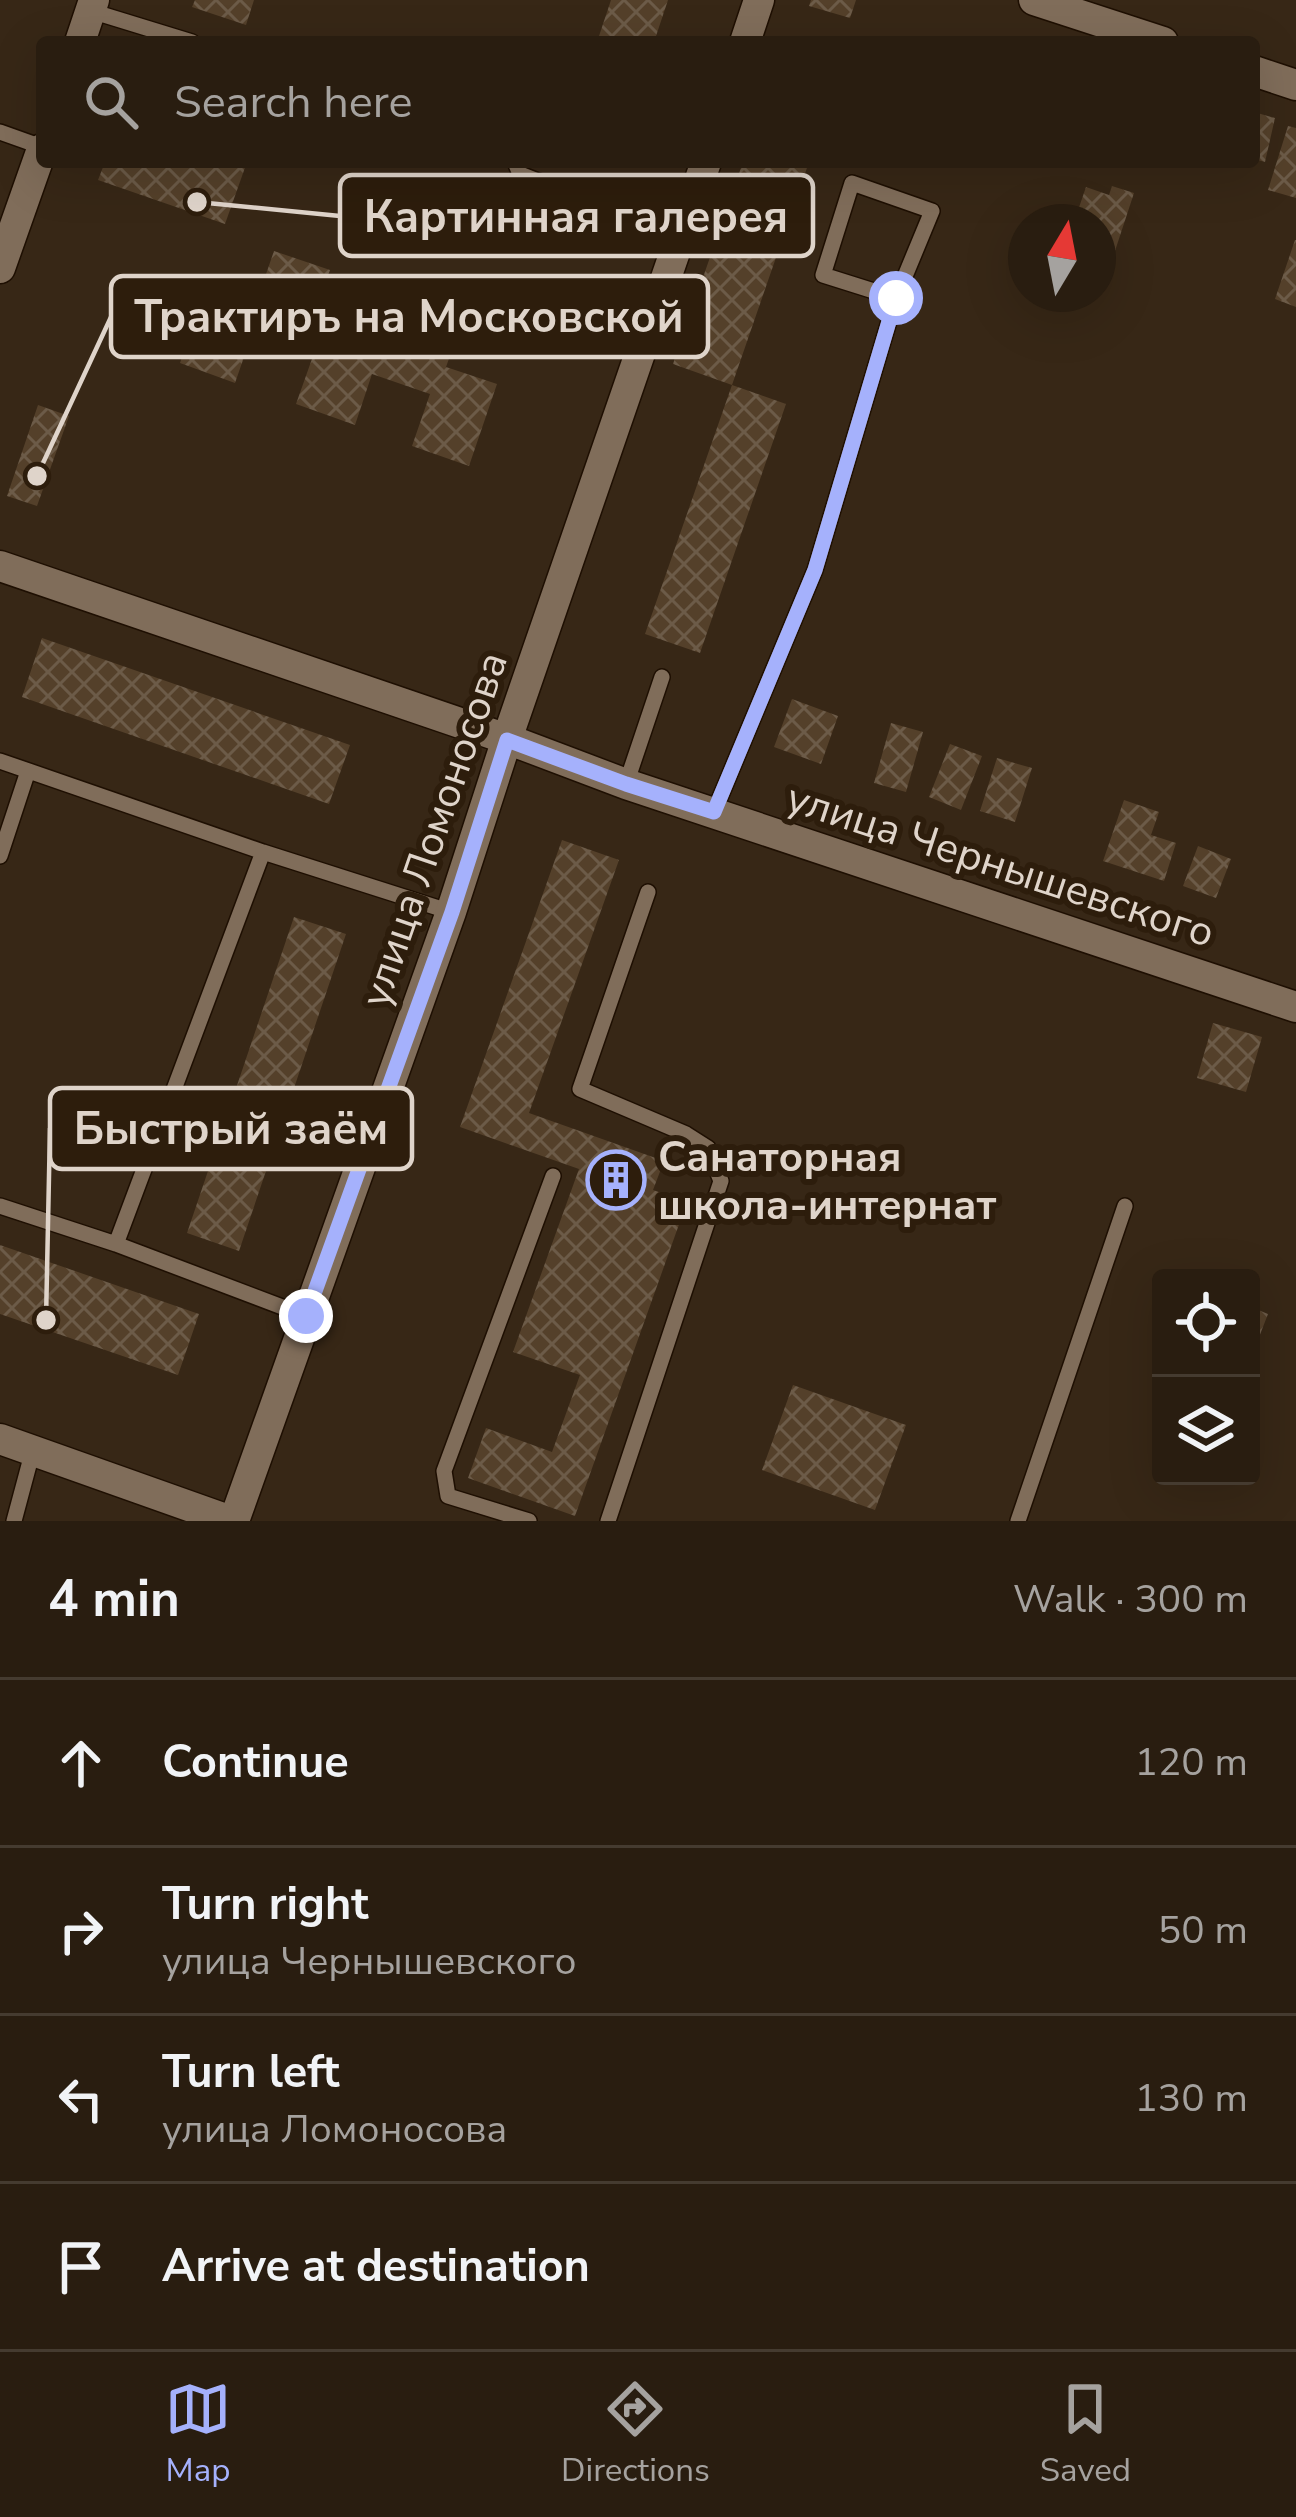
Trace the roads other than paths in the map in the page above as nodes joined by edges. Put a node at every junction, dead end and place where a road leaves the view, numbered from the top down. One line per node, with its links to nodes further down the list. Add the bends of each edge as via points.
1 (759, 0): 6 (street)
2 (1034, 0): 7 (street)
3 (92, 5): 4 (street); 5 (lane)
4 (82, 36)
5 (177, 36)
6 (747, 36)
7 (1145, 36)
8 (1260, 73): 9 (street)
9 (1296, 85)
10 (0, 132): 11 (lane)
11 (36, 146)
12 (36, 165): 16 (street)
13 (517, 168): 15 (lane)
14 (704, 168): 15 (street, улица Ломоносова)
15 (681, 237): 20 (street, улица Ломоносова)
16 (0, 268)
17 (896, 298): 17 (lane, via 932,211 853,183 823,275); 24 (lane, via 815,570)
18 (0, 566): 20 (street, улица Чернышевского)
19 (662, 677): 23 (lane)
20 (507, 740): 23 (street, улица Чернышевского); 28 (street, улица Ломоносова)
21 (0, 760): 22 (lane)
22 (28, 771): 25 (lane); 26 (lane)
23 (626, 784): 24 (street, улица Чернышевского)
24 (714, 812): 29 (street, улица Чернышевского)
25 (263, 852): 28 (lane); 33 (lane)
26 (0, 856)
27 (648, 892): 40 (lane, via 580,1089 709,1148 721,1181)
28 (452, 912): 34 (street, улица Ломоносова)
29 (1296, 1007)
30 (553, 1176): 39 (lane, via 444,1471 448,1496)
31 (0, 1206): 33 (lane)
32 (1125, 1206): 41 (lane)
33 (116, 1244): 34 (lane)
34 (306, 1316): 38 (street, улица Ломоносова)
35 (0, 1439): 36 (street)
36 (33, 1450): 37 (lane); 38 (street)
37 (14, 1521)
38 (233, 1521)
39 (529, 1521)
40 (608, 1521)
41 (1018, 1521)

